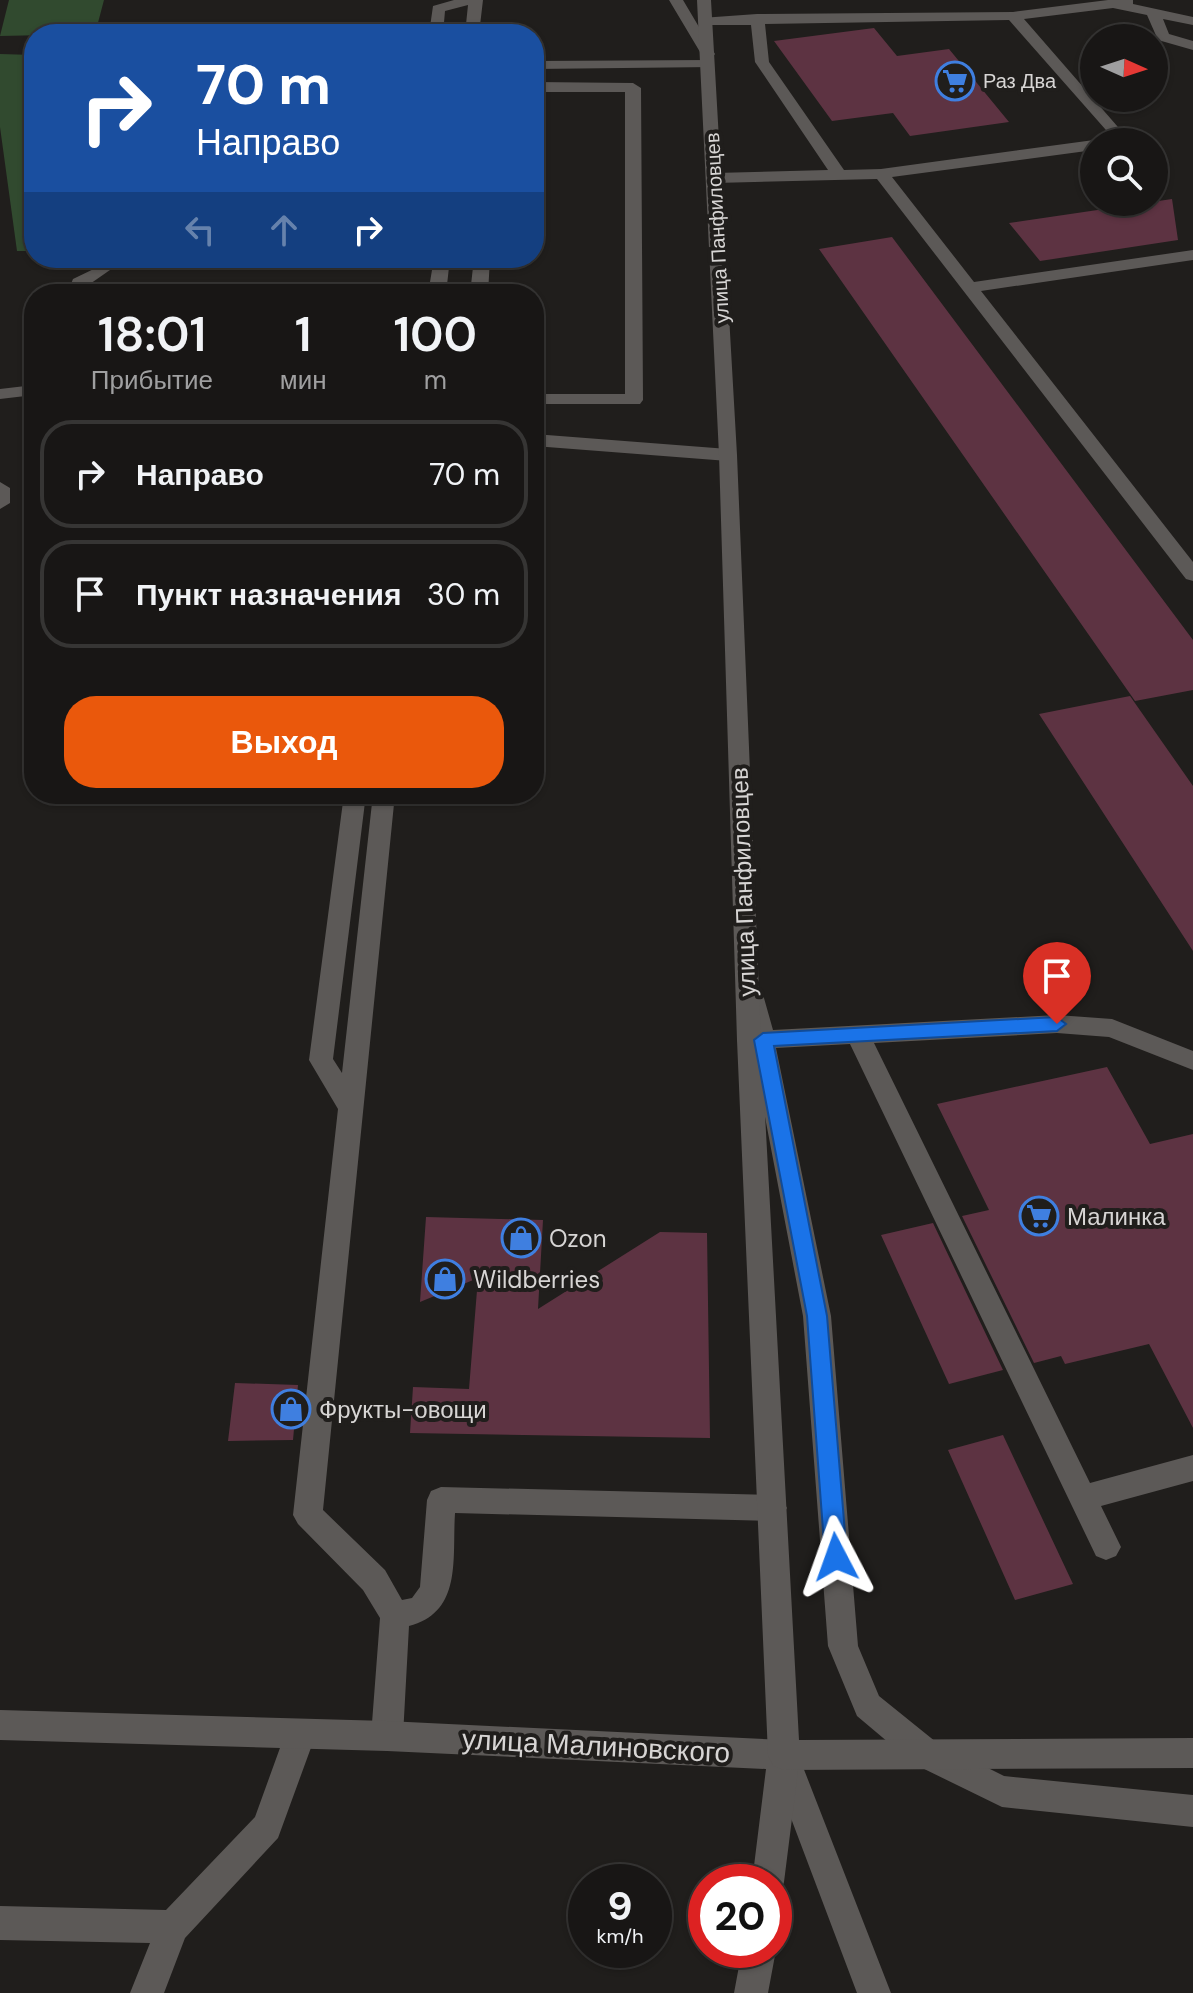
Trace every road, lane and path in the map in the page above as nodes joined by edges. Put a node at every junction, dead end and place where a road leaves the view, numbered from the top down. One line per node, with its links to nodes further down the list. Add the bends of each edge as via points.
1 (469, 0): 12 (street, via 438,9)
2 (476, 0): 13 (street)
3 (676, 0): 15 (street)
4 (704, 0): 10 (street, улица Панфиловцев)
5 (1182, 1): 6 (street)
6 (1125, 3): 7 (street); 8 (street)
7 (1153, 15): 11 (street); 14 (street, via 1163,37)
8 (1013, 16): 9 (street); 20 (street)
9 (757, 18): 10 (street); 23 (street, via 762,62)
10 (706, 21): 15 (street, улица Панфиловцев)
11 (1193, 21)
12 (437, 24)
13 (473, 24)
14 (1193, 46)
15 (708, 59): 17 (street); 24 (street, улица Панфиловцев)
16 (544, 65): 17 (street)
17 (618, 65): 19 (street)
18 (544, 87): 19 (street)
19 (618, 88): 31 (street, via 633,88 634,400)
20 (1112, 128)
21 (1080, 147): 22 (street)
22 (881, 174): 23 (street); 28 (street)
23 (839, 175): 24 (street)
24 (715, 178): 33 (street, улица Панфиловцев)
25 (1193, 255): 28 (street)
26 (102, 270): 27 (street)
27 (83, 284)
28 (970, 288): 36 (street)
29 (24, 390): 30 (street)
30 (4, 391)
31 (544, 399)
32 (544, 441): 33 (street)
33 (728, 455): 40 (street, улица Панфиловцев, via 746,964)
34 (0, 488): 35 (street)
35 (0, 503)
36 (1193, 575)
37 (354, 804): 42 (street, via 321,1060)
38 (383, 804): 42 (street)
39 (858, 1035): 40 (street); 41 (street, via 1057,1024 1112,1028); 44 (street)
40 (756, 1040): 45 (street); 51 (street, via 817,1316 843,1646 868,1706)
41 (1193, 1061)
42 (351, 1109): 47 (street, via 308,1515 374,1580)
43 (1193, 1468): 44 (street)
44 (1082, 1498): 46 (street)
45 (772, 1508): 47 (street, via 441,1500 435,1592 421,1609); 53 (street)
46 (1106, 1547)
47 (395, 1616): 50 (street)
48 (0, 1725): 49 (street, улица Малиновского)
49 (300, 1734): 50 (street, улица Малиновского); 57 (street, via 267,1827)
50 (387, 1736): 53 (street, улица Малиновского)
51 (925, 1753): 52 (street, улица Малиновского); 53 (street, улица Малиновского); 54 (street, via 1002,1791)
52 (1193, 1753)
53 (784, 1755): 55 (street); 61 (street)
54 (1193, 1811)
55 (770, 1864)
56 (0, 1923): 57 (street)
57 (173, 1927): 59 (street)
58 (756, 1968): 60 (street)
59 (147, 1993)
60 (751, 1993)
61 (874, 1993)

